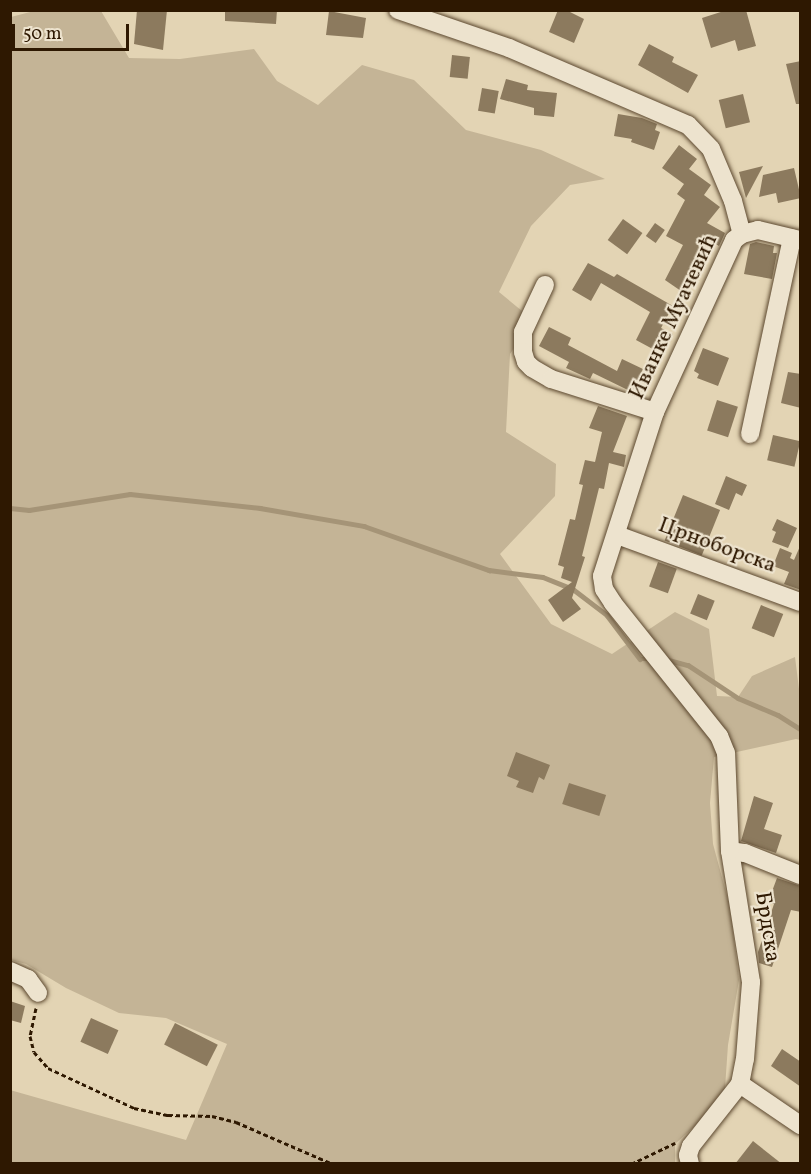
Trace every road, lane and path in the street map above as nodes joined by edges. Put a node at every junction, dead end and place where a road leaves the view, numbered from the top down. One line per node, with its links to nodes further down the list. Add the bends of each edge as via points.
1 (398, 10): 2 (street, Иванке Муачевић, via 509,48 688,125 711,149)
2 (742, 234): 3 (street, via 758,230); 5 (street, Иванке Муачевић, via 734,240 710,289)
3 (796, 239): 6 (street)
4 (545, 285): 5 (street, via 523,332 526,362 550,379)
5 (655, 412): 7 (street, Иванке Муачевић)
6 (750, 434)
7 (616, 535): 8 (street, Црноборска); 9 (street, Иванке Муачевић, via 604,567 603,584 629,625 725,747)
8 (801, 602)
9 (730, 851): 10 (street, Брдска); 13 (street, Брдска, via 751,982)
10 (801, 875)
11 (10, 971): 12 (street, via 28,979)
12 (38, 993): 16 (path, via 30,1036 34,1052 48,1068 134,1108 236,1122)
13 (740, 1084): 14 (street); 15 (street, Брдска)
14 (801, 1125)
15 (699, 1135): 17 (path); 18 (street, Брдска, via 690,1149)
16 (333, 1164)
17 (631, 1164)
18 (690, 1164)

